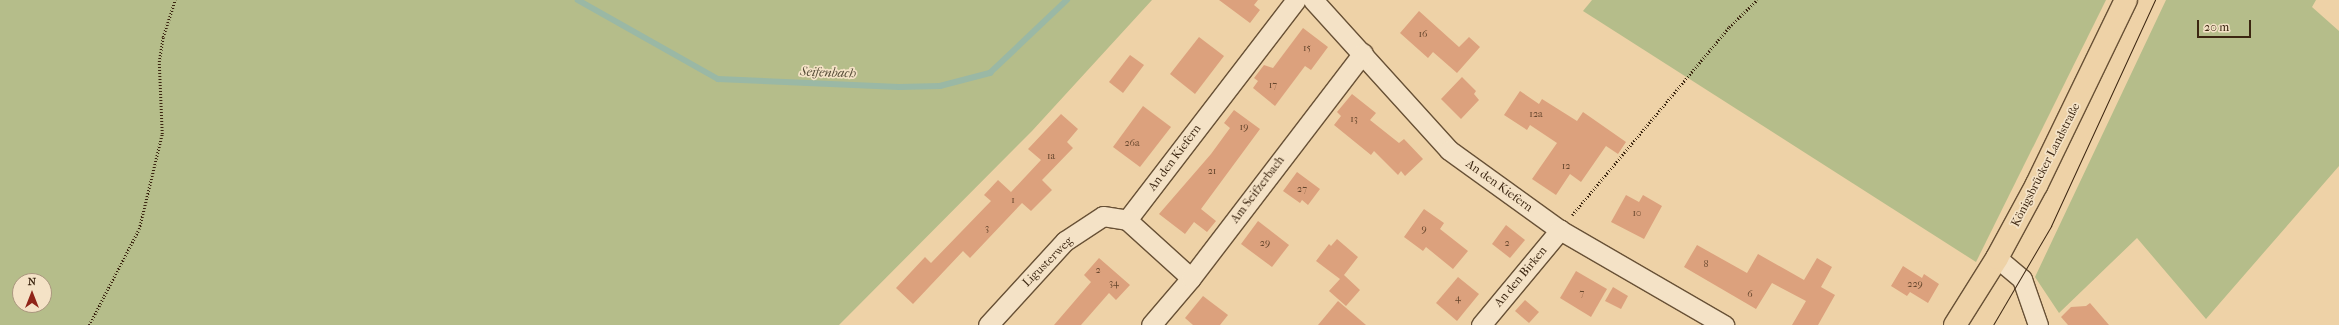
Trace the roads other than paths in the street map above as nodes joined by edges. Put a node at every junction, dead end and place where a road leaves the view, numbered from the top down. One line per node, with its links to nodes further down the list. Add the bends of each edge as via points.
1 (1296, 0): 5 (street, An den Kiefern)
2 (1313, 0): 4 (street, An den Kiefern)
3 (2126, 0): 7 (main road, Königsbrücker Landstraße, via 2074,111)
4 (1363, 52): 6 (street, An den Kiefern, via 1449,150); 8 (street, Am Seifzerbach)
5 (1127, 220): 8 (street); 10 (street, Ligusterweg, via 1103,216 1065,241)
6 (1560, 230): 9 (street, An den Kiefern); 12 (street, An den Birken)
7 (1998, 258): 13 (main road, Königsbrücker Landstraße); 14 (street, via 2022,279)
8 (1191, 278): 11 (street, Am Seifzerbach)
9 (1715, 323)
10 (988, 325)
11 (1151, 325)
12 (1482, 325)
13 (1955, 325)
14 (2038, 325)

